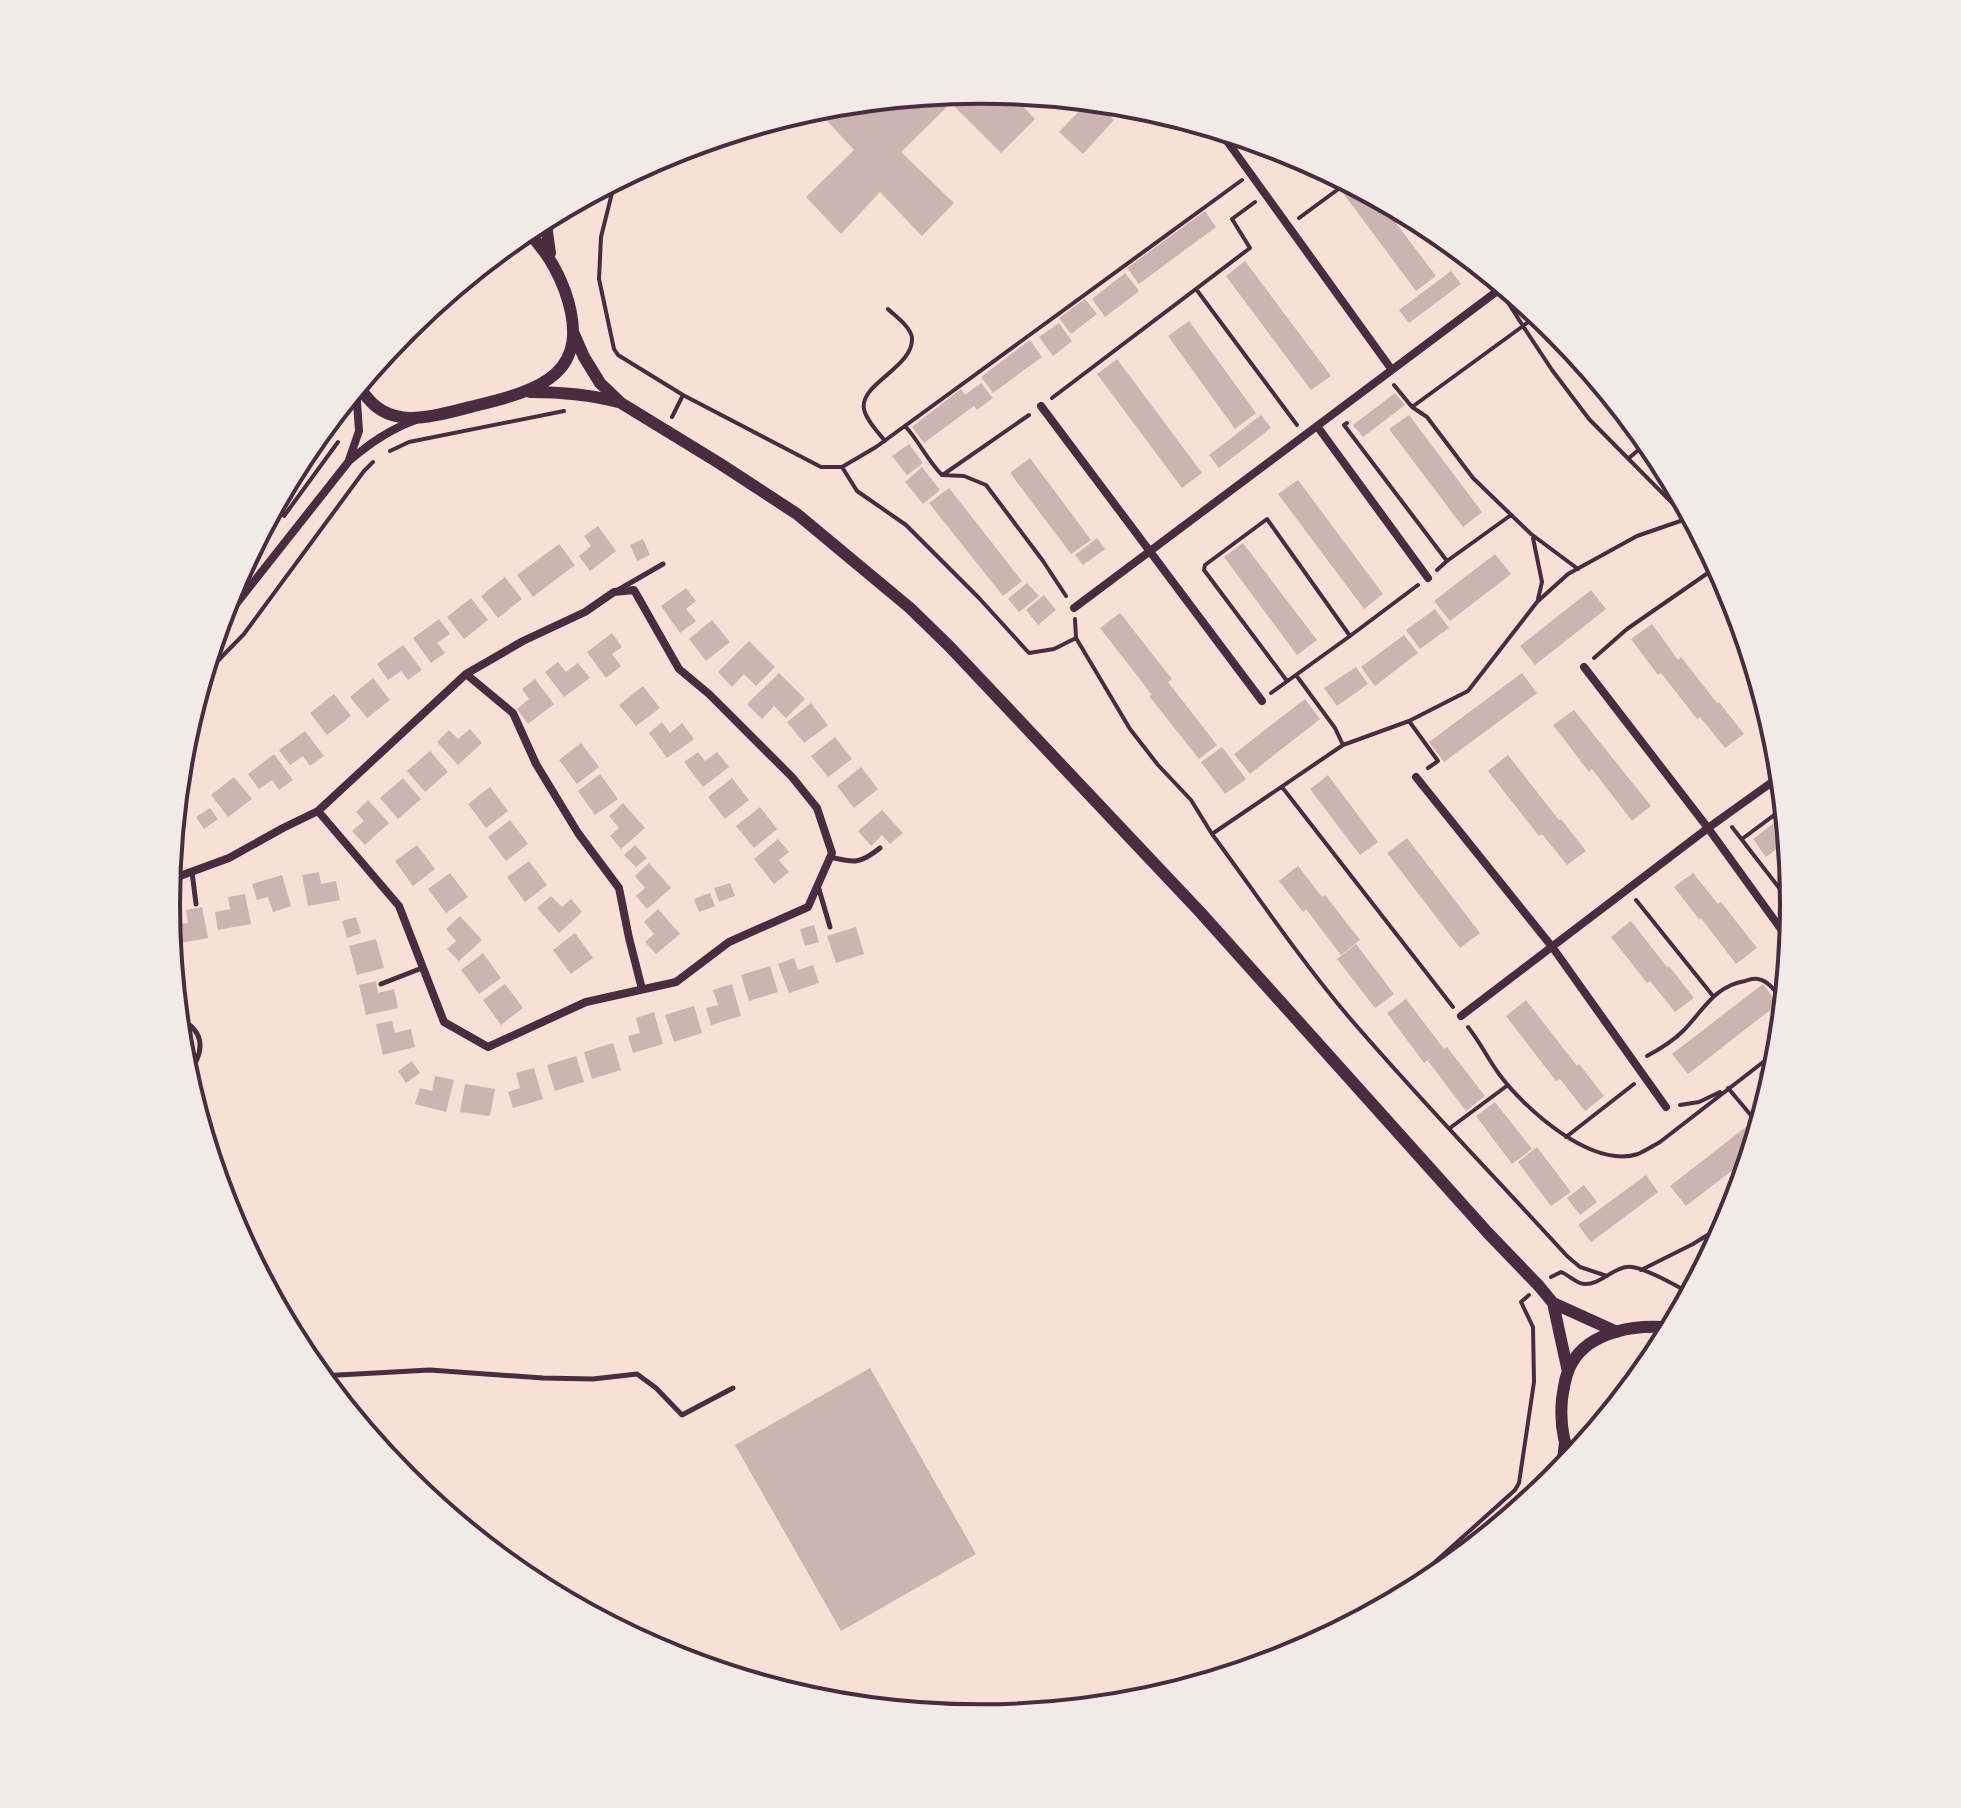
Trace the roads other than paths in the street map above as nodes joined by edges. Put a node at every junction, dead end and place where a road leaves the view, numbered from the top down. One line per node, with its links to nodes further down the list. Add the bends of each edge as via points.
1 (1230, 144): 7 (street)
2 (547, 232): 4 (street)
3 (536, 239): 4 (street)
4 (551, 260): 6 (street, via 569,302)
5 (1495, 292): 7 (street)
6 (573, 332): 8 (street, via 561,370); 11 (street, via 600,383)
7 (1392, 370): 14 (street)
8 (525, 392): 11 (street, via 590,395); 13 (street)
9 (364, 396): 13 (street, via 402,418)
10 (358, 403): 15 (street, via 359,431)
11 (621, 403): 45 (street, via 797,514 949,646 1201,913)
12 (1041, 406): 16 (street)
13 (428, 416): 15 (street, via 394,428)
14 (1317, 426): 16 (street); 18 (street)
15 (349, 461): 20 (street)
16 (1150, 551): 21 (street); 24 (street)
17 (663, 564): 19 (lane)
18 (1428, 578)
19 (614, 592): 23 (street); 30 (street, via 634,590 679,669 792,777 817,808)
20 (241, 598)
21 (1074, 608)
22 (1584, 667): 28 (street)
23 (466, 674): 27 (street); 40 (street, via 513,713 536,764 619,888)
24 (1262, 701)
25 (1416, 777): 37 (street)
26 (1771, 783): 28 (street)
27 (318, 811): 31 (street); 38 (street, via 399,906)
28 (1708, 828): 36 (street); 37 (street)
29 (880, 848): 30 (lane, via 865,860)
30 (830, 857): 33 (street)
31 (192, 872): 32 (street); 34 (lane)
32 (181, 876)
33 (818, 885): 35 (lane); 40 (street, via 808,907 729,942 676,982)
34 (196, 904)
35 (830, 927)
36 (1780, 927)
37 (1553, 948): 41 (street); 44 (street)
38 (422, 968): 39 (lane); 40 (street, via 444,1022 488,1047 586,1002)
39 (381, 984)
40 (642, 989)
41 (1461, 1016)
42 (190, 1026): 43 (lane, via 201,1047)
43 (197, 1063)
44 (1666, 1107)
45 (1553, 1303): 47 (street); 48 (street)
46 (1659, 1328): 47 (street)
47 (1617, 1332): 48 (street, via 1588,1345)
48 (1568, 1372): 51 (street, via 1561,1413)
49 (335, 1375): 50 (lane, via 430,1370 593,1379 637,1374 682,1415)
50 (733, 1388)
51 (1564, 1439): 52 (street); 53 (street)
52 (1567, 1447)
53 (1562, 1452)

